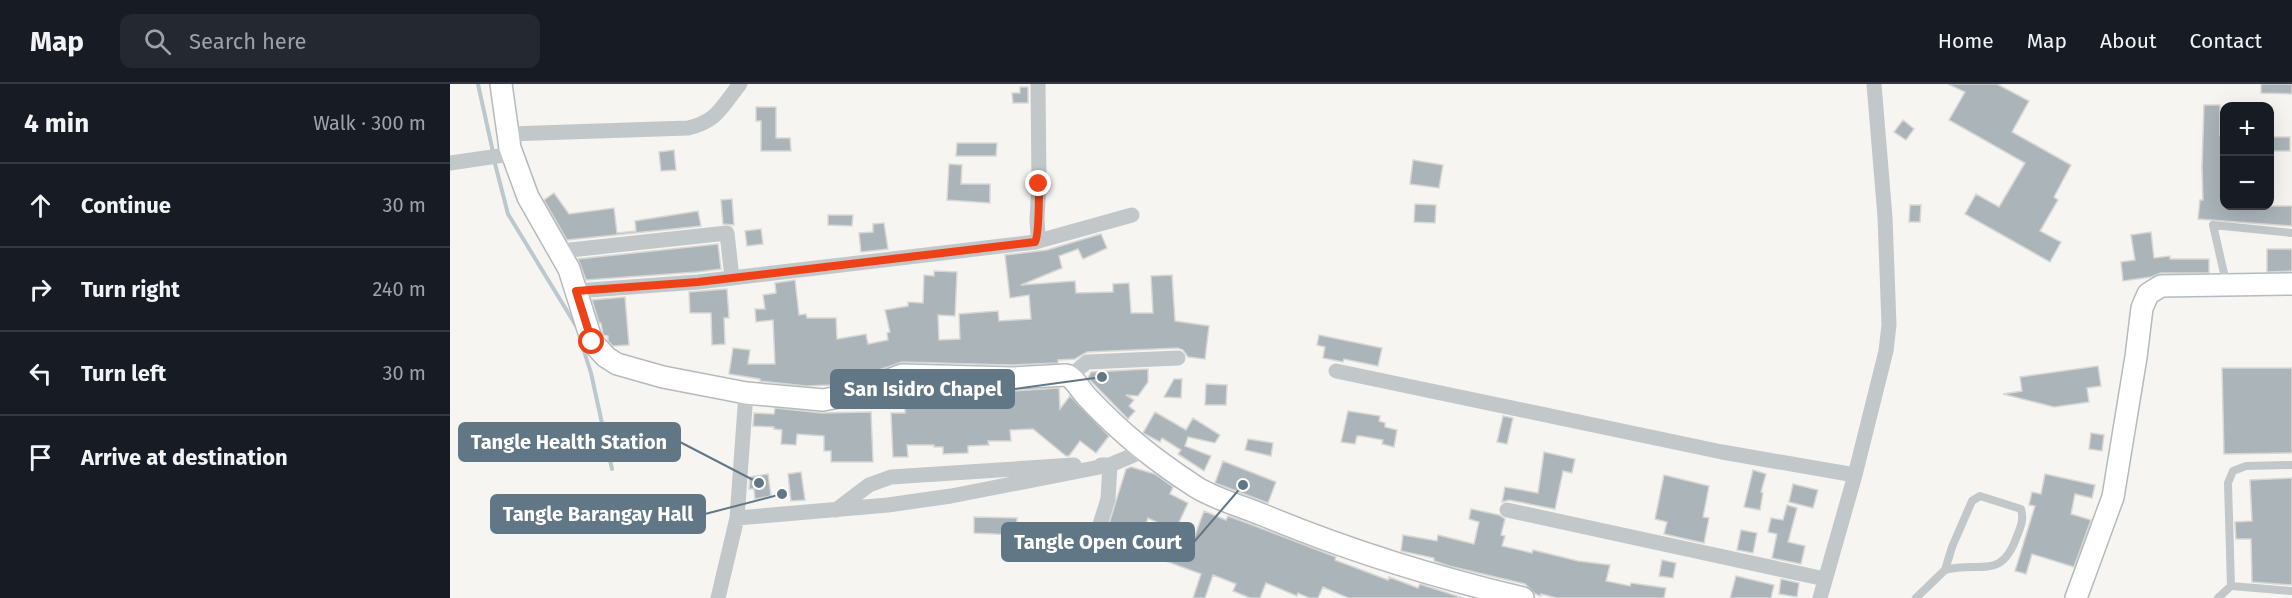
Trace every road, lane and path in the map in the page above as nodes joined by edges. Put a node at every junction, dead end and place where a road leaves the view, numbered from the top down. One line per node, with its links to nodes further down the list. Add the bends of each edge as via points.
1 (501, 84): 5 (street)
2 (740, 84): 5 (street, via 704,124)
3 (1038, 84): 9 (street)
4 (1874, 84): 22 (street, via 1889,325)
5 (500, 150): 6 (street); 10 (street)
6 (450, 163)
7 (1132, 215): 9 (street)
8 (2292, 233): 12 (lane, via 2213,225)
9 (1035, 242): 11 (street)
10 (561, 251): 11 (street, via 727,234); 14 (street)
11 (732, 278): 14 (street)
12 (2227, 284): 13 (street); 36 (street, via 2161,286 2148,294 2142,308 2113,497)
13 (2292, 284)
14 (576, 291): 18 (street, via 592,342 612,361 663,377)
15 (1178, 358): 17 (street, via 1087,362)
16 (1336, 371): 22 (street, via 1722,452)
17 (1071, 376): 18 (street, via 902,375 849,395 823,400); 19 (street, via 1082,392)
18 (746, 393): 25 (street)
19 (1143, 451): 20 (street); 31 (street, via 1198,488 1297,530)
20 (1110, 465): 23 (street, via 951,496); 23 (street, via 1053,465 891,477 869,485); 26 (street, via 1108,499)
21 (2292, 465): 29 (lane, via 2246,466 2233,471 2228,483)
22 (1855, 475): 28 (street)
23 (836, 510): 25 (street)
24 (1507, 510): 28 (street)
25 (737, 518): 32 (street)
26 (1096, 537)
27 (1945, 570): 27 (lane, via 1972,501 1980,496 2021,509 2024,518 2003,562 1983,568 1960,566); 35 (lane)
28 (1825, 579): 34 (street)
29 (2230, 586): 30 (lane); 37 (lane)
30 (2292, 591)
31 (1480, 593): 33 (street)
32 (718, 598)
33 (1523, 598)
34 (1820, 598)
35 (1916, 598)
36 (2076, 598)
37 (2218, 598)

